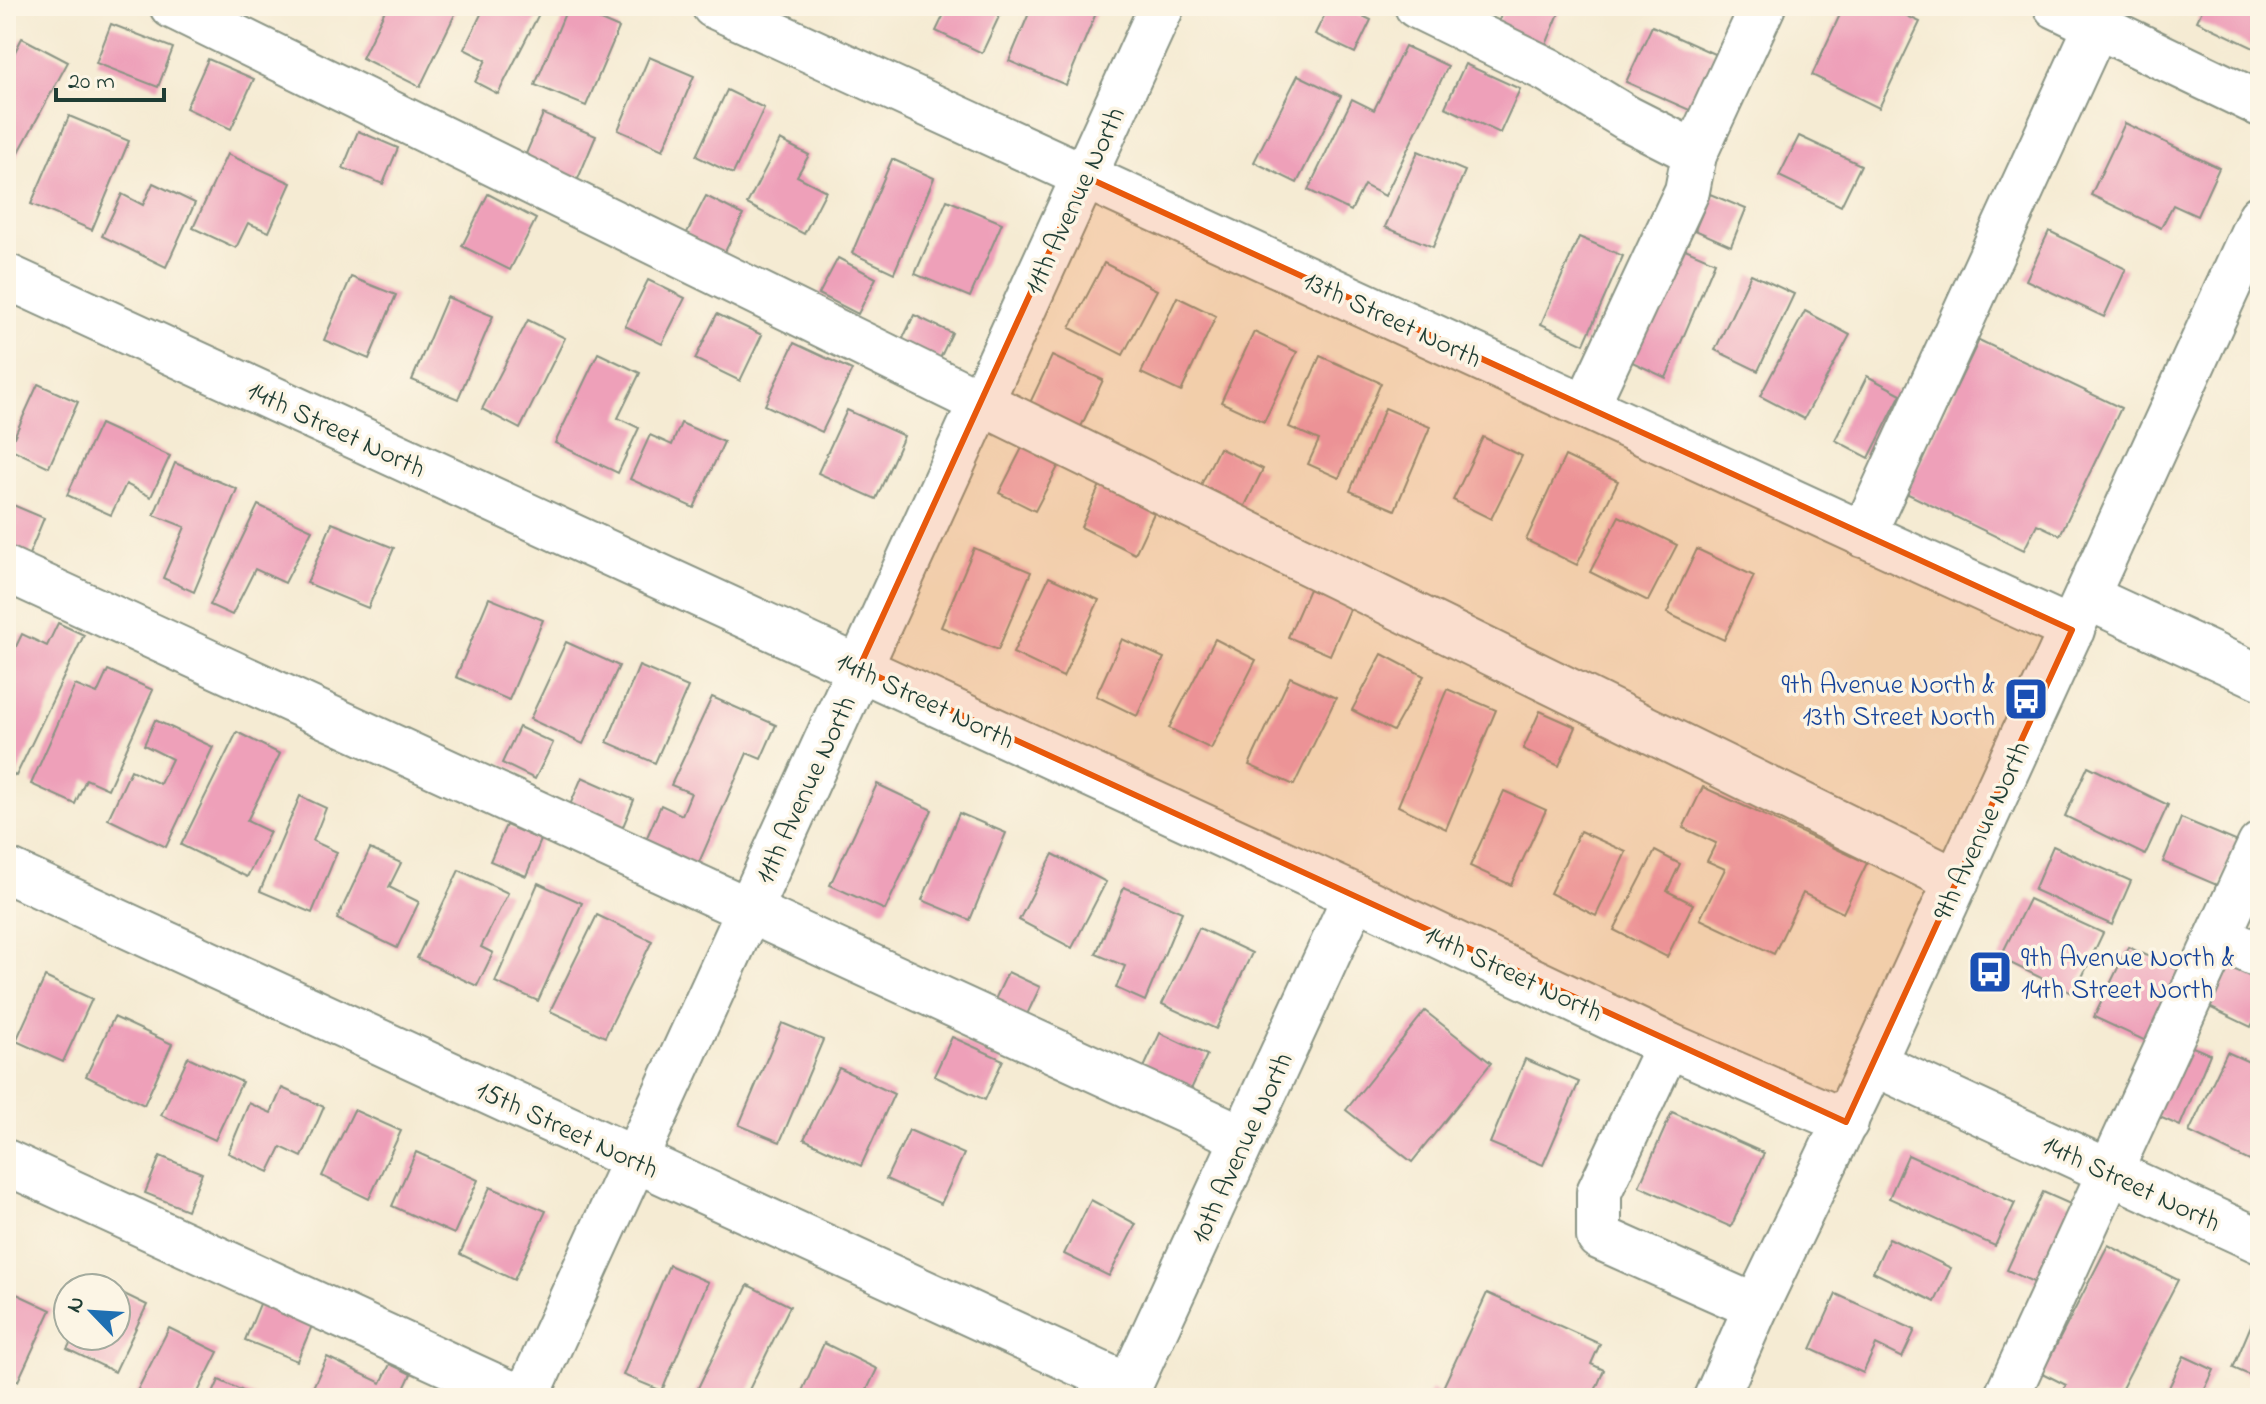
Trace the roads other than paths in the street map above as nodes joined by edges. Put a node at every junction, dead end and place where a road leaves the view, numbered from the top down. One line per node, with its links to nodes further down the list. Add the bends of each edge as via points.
1 (172, 6): 13 (street)
2 (714, 6): 10 (street, 13th Street North)
3 (1162, 6): 10 (street, 11th Avenue North)
4 (1417, 6): 9 (street, via 1548,70)
5 (1763, 6): 9 (street)
6 (2056, 6): 7 (street)
7 (2110, 21): 8 (street); 15 (street)
8 (2260, 104)
9 (1694, 155): 14 (street, via 1687,191)
10 (1084, 176): 13 (street, 11th Avenue North); 14 (street, 13th Street North)
11 (2260, 217): 17 (street, 9th Avenue North)
12 (6, 276): 18 (street, 14th Street North)
13 (980, 403): 18 (street, 11th Avenue North); 22 (street)
14 (1586, 407): 15 (street, 13th Street North)
15 (1863, 535): 17 (street, 13th Street North)
16 (6, 569): 24 (street)
17 (2080, 614): 19 (street, 13th Street North); 22 (street, 9th Avenue North)
18 (859, 668): 23 (street, 14th Street North); 24 (street, 11th Avenue North)
19 (2260, 677)
20 (2260, 845): 25 (street)
21 (6, 870): 31 (street, 15th Street North)
22 (1957, 881): 28 (street, 9th Avenue North)
23 (1355, 896): 27 (street, 14th Street North); 30 (street, 10th Avenue North)
24 (748, 910): 30 (street); 31 (street, 11th Avenue North)
25 (2218, 937): 26 (street); 33 (street)
26 (2260, 956)
27 (1668, 1045): 29 (street, 14th Street North); 35 (street, via 1599,1192 1599,1237)
28 (1873, 1063): 29 (street, 9th Avenue North); 33 (street, 14th Street North)
29 (1846, 1122): 35 (street, 9th Avenue North)
30 (1244, 1138): 36 (street, 10th Avenue North)
31 (635, 1159): 36 (street, 15th Street North); 37 (street, 11th Avenue North)
32 (6, 1162): 37 (street)
33 (2110, 1172): 34 (street, 14th Street North); 39 (street)
34 (2260, 1241)
35 (1756, 1307): 38 (street, 9th Avenue North)
36 (1127, 1392)
37 (523, 1398)
38 (1716, 1398)
39 (2006, 1398)

